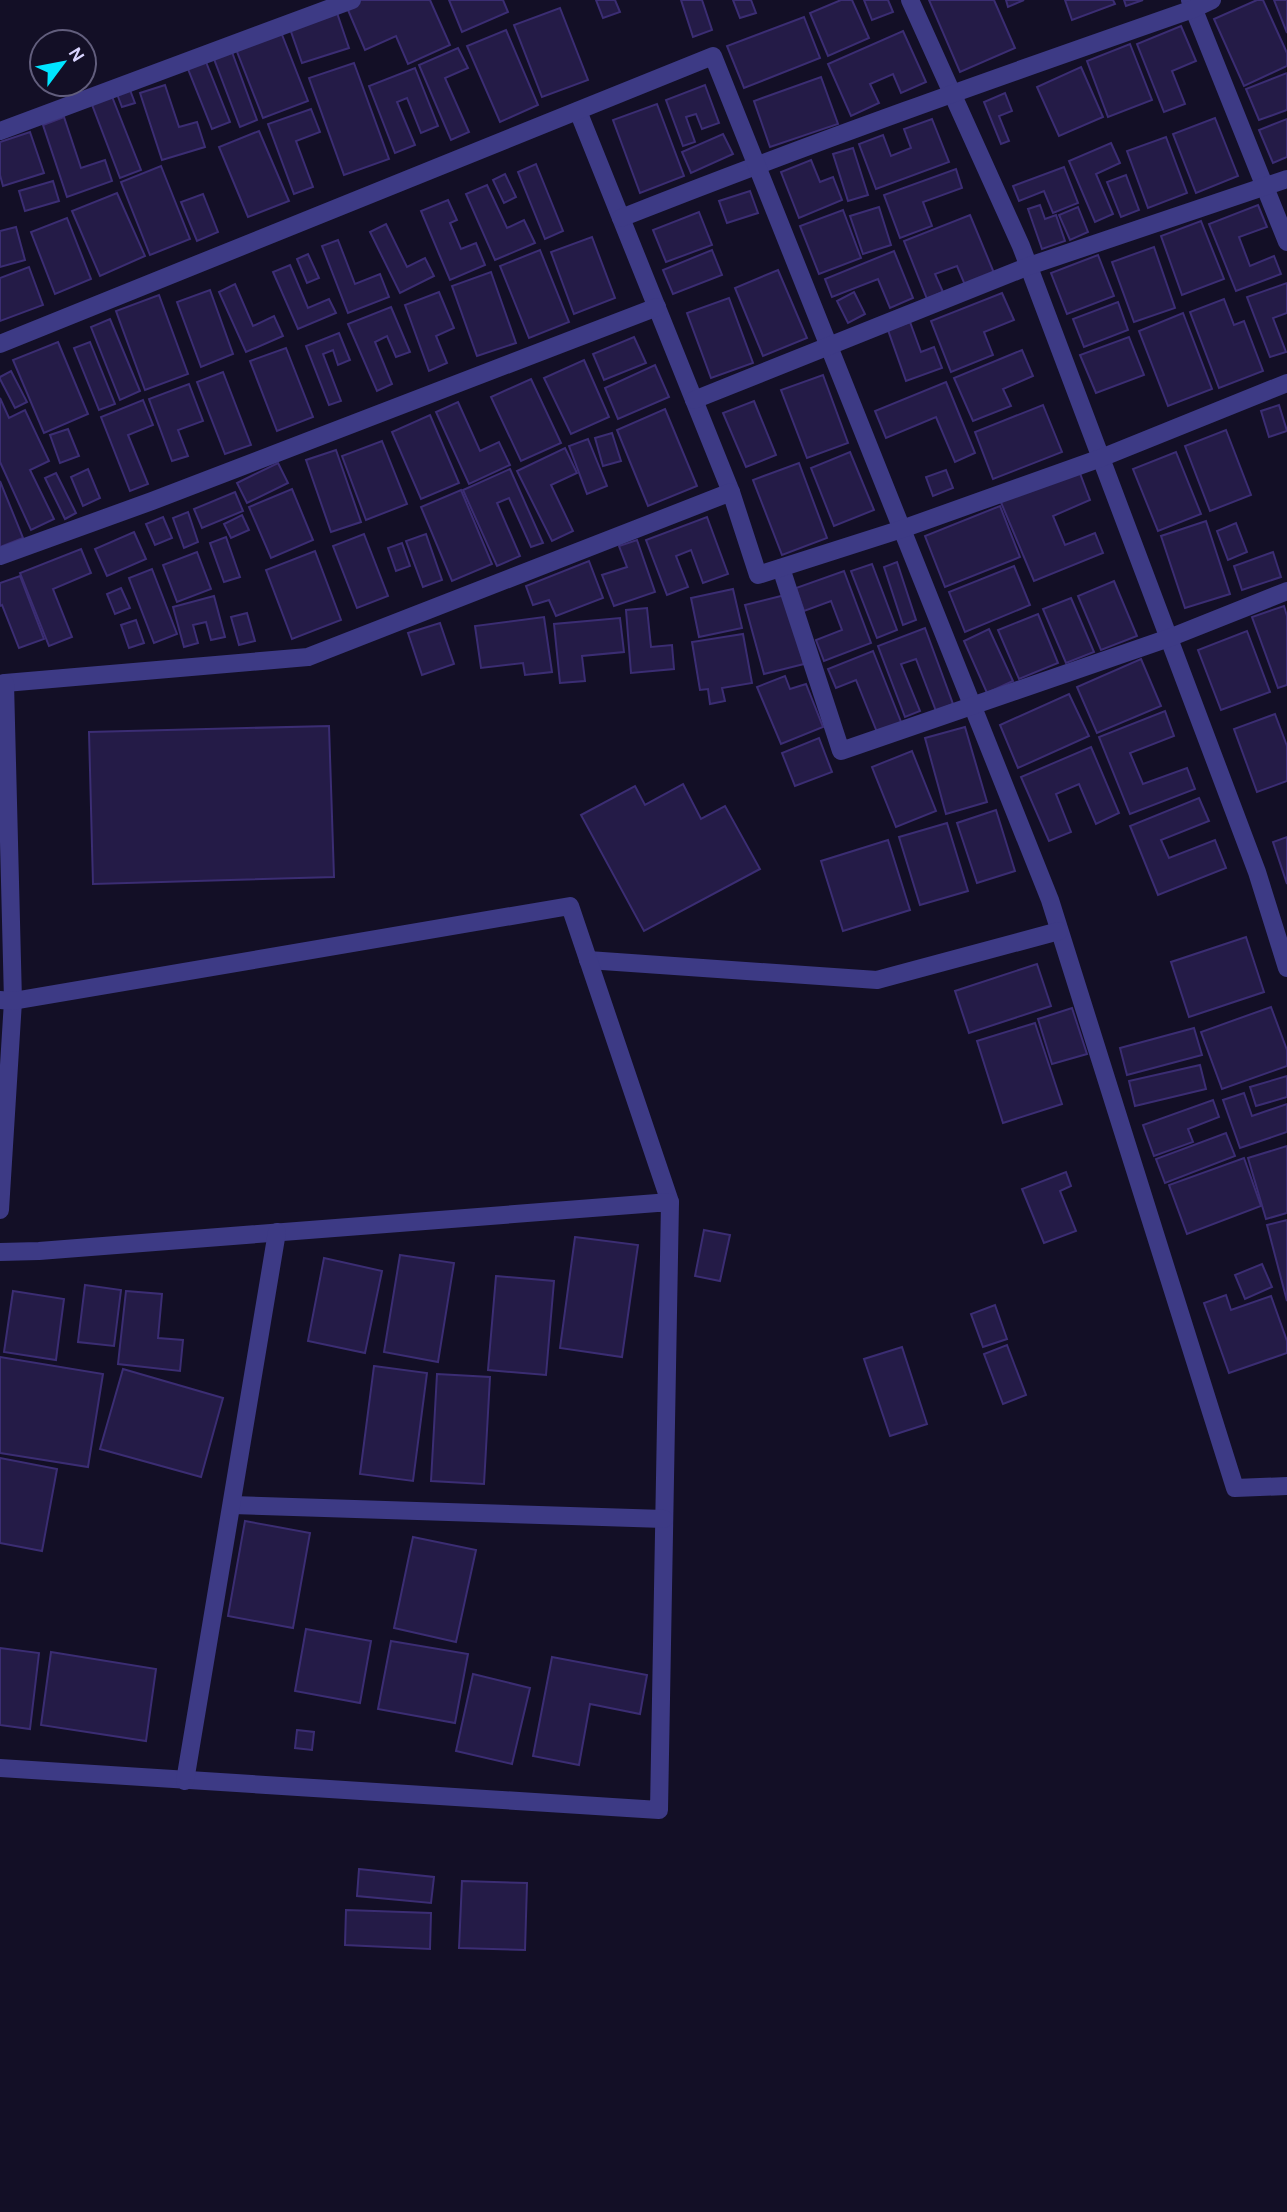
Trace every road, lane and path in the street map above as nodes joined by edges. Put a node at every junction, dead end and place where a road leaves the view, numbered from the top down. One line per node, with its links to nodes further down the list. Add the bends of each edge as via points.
1 (352, 0): 7 (street)
2 (910, 0): 5 (street)
3 (1212, 0): 4 (street)
4 (1191, 4): 5 (street); 10 (street)
5 (952, 93): 8 (street); 13 (street)
6 (578, 111): 8 (street, via 713,56); 11 (street); 15 (street)
7 (0, 131)
8 (757, 164): 11 (street); 16 (street)
9 (1287, 178): 10 (street)
10 (1265, 187): 12 (street); 13 (street)
11 (621, 219): 14 (street)
12 (1287, 242)
13 (1029, 266): 16 (street); 19 (street)
14 (657, 307): 18 (street); 22 (street)
15 (0, 344)
16 (830, 346): 18 (street); 21 (street)
17 (1287, 383): 19 (street)
18 (694, 400): 20 (street)
19 (1101, 458): 21 (street); 25 (street)
20 (731, 492): 23 (street, via 758,575); 26 (street, via 308,657)
21 (902, 530): 23 (street); 27 (street)
22 (0, 556)
23 (781, 568): 27 (street, via 841,751)
24 (1287, 591): 25 (street)
25 (1169, 638): 27 (street); 30 (street, via 1257,872)
26 (2, 684): 31 (street)
27 (972, 707): 28 (street)
28 (1059, 931): 29 (street, via 877,980); 36 (street, via 1235,1488)
29 (588, 960): 31 (street, via 570,906); 32 (street)
30 (1287, 968)
31 (6, 1000): 33 (street)
32 (670, 1202): 34 (street); 38 (street)
33 (0, 1210)
34 (277, 1232): 35 (street); 37 (street)
35 (0, 1252)
36 (1287, 1486)
37 (232, 1504): 38 (street); 40 (street)
38 (664, 1519): 40 (street, via 659,1810)
39 (0, 1768): 40 (street)
40 (185, 1780)

